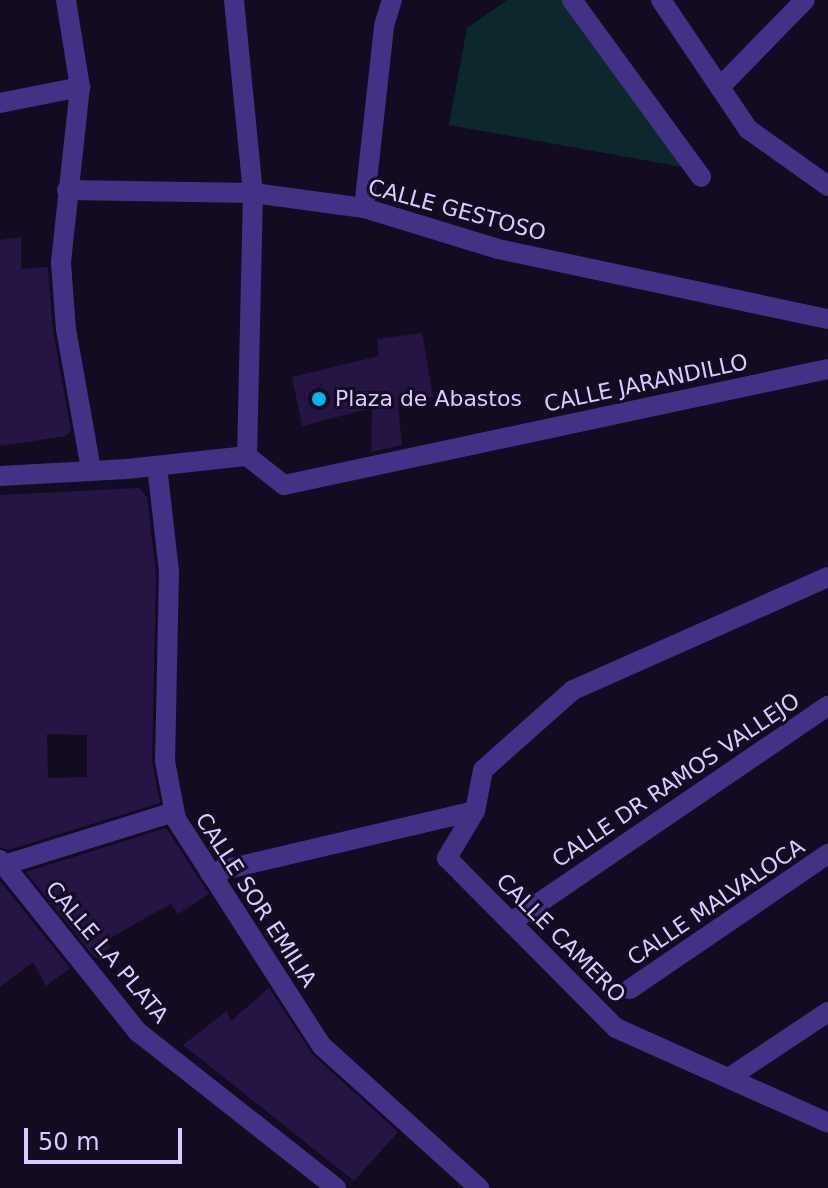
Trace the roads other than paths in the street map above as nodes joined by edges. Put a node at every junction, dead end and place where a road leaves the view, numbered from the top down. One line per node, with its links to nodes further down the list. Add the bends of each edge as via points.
1 (66, 0): 8 (street)
2 (234, 0): 13 (street)
3 (392, 0): 14 (street, via 384,26)
4 (572, 0): 10 (street)
5 (661, 0): 7 (street)
6 (805, 0): 7 (street)
7 (721, 86): 11 (street, via 748,129)
8 (80, 87): 9 (street); 12 (street)
9 (0, 103)
10 (701, 177)
11 (828, 186)
12 (67, 190): 13 (street, CALLE GESTOSO); 19 (street, via 61,263 66,329)
13 (253, 193): 14 (street, CALLE GESTOSO); 17 (street)
14 (364, 208): 15 (street, CALLE GESTOSO, via 498,249)
15 (828, 319)
16 (828, 369): 17 (street, CALLE JARANDILLO, via 284,485)
17 (247, 456): 18 (street)
18 (157, 466): 19 (street); 24 (street, CALLE SOR EMILIA, via 169,571 165,761)
19 (91, 470): 20 (street)
20 (0, 476)
21 (828, 577): 23 (street, via 573,690 483,770)
22 (828, 706): 28 (street, CALLE DR RAMOS VALLEJO)
23 (475, 811): 27 (street); 28 (street, CALLE CAMERO, via 447,858)
24 (174, 812): 26 (street); 27 (street, CALLE SOR EMILIA)
25 (828, 854): 29 (street, CALLE MALVALOCA)
26 (2, 862): 35 (street, CALLE LA PLATA, via 138,1032)
27 (210, 873): 34 (street, CALLE SOR EMILIA, via 322,1046)
28 (511, 922): 32 (street, CALLE CAMERO, via 616,1028)
29 (630, 989)
30 (828, 1012): 31 (street)
31 (819, 1026): 32 (street)
32 (730, 1077): 33 (street, CALLE CAMERO)
33 (828, 1123)
34 (480, 1187)
35 (336, 1188)

